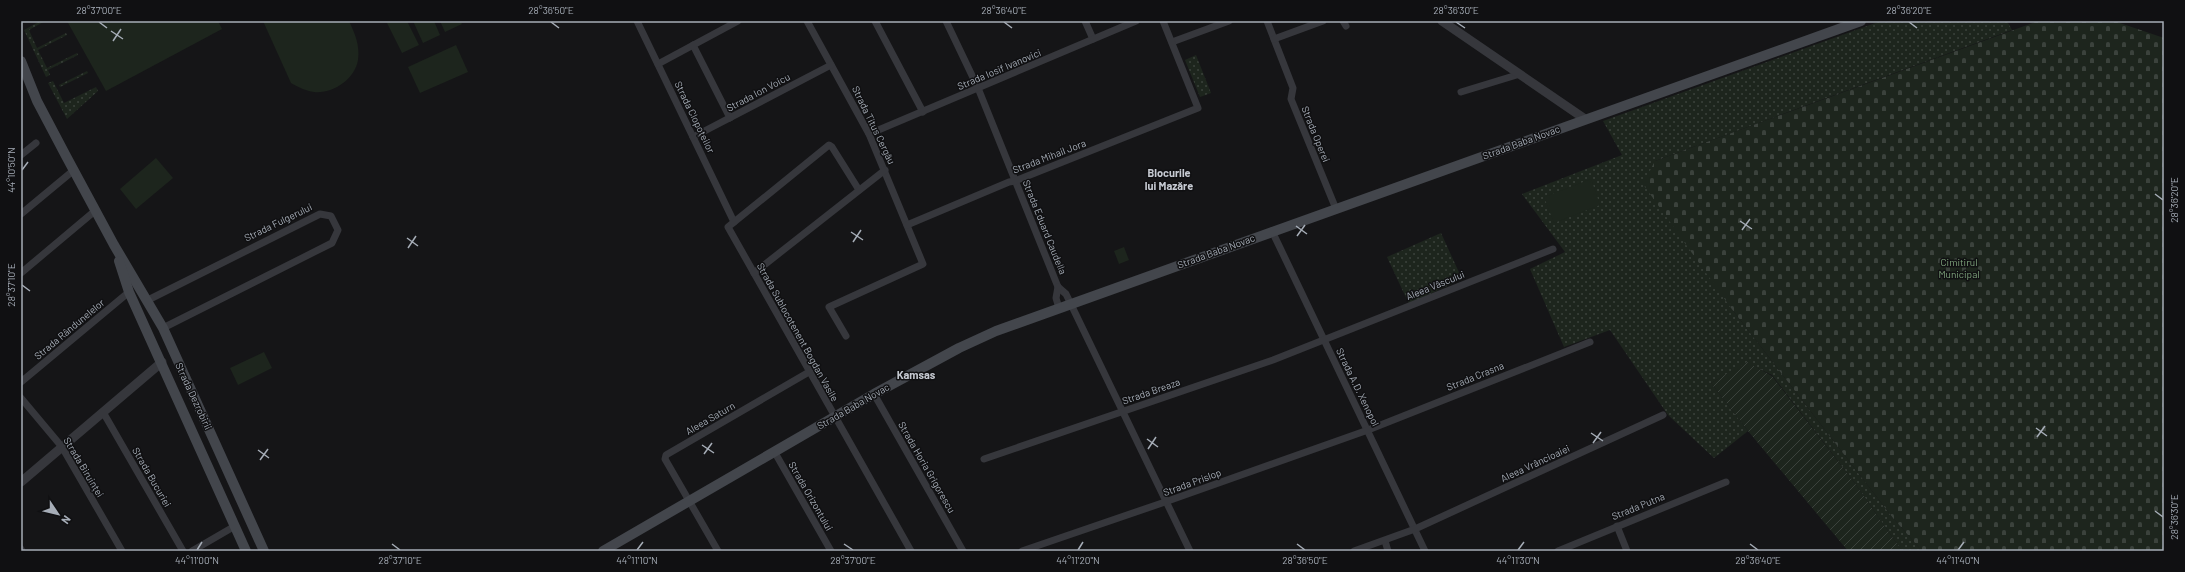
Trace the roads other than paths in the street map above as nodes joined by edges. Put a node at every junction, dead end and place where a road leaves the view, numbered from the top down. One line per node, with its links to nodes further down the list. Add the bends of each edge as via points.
1 (637, 21): 19 (street, Strada Clopoțeilor)
2 (738, 21): 17 (street)
3 (807, 21): 20 (street, Strada Titus Cergău)
4 (875, 21): 25 (street)
5 (946, 21): 23 (street, Strada Eduard Caudella)
6 (1085, 21): 15 (street)
7 (1136, 21): 15 (street, Strada Iosif Ivanovici)
8 (1163, 21): 16 (street)
9 (1229, 21): 16 (street)
10 (1267, 21): 14 (street, Strada Operei)
11 (1323, 21): 14 (street)
12 (1442, 21): 22 (street)
13 (1860, 21): 27 (main road, Strada Baba Novac)
14 (1274, 39): 36 (street, Strada Operei, via 1293,88 1291,99)
15 (1093, 40): 23 (street, Strada Iosif Ivanovici)
16 (1172, 42): 34 (street, Strada Mihail Jora, via 1198,108)
17 (693, 45): 19 (street); 26 (street)
18 (21, 61): 21 (main road, Strada Dezrobirii)
19 (658, 64): 29 (street, Strada Clopoțeilor)
20 (831, 65): 26 (street, Strada Ion Voicu); 28 (street, Strada Titus Cergău)
21 (23, 72): 32 (main road, Strada Dezrobirii)
22 (1520, 74): 24 (street); 27 (street)
23 (978, 88): 25 (street, Strada Iosif Ivanovici); 34 (street, Strada Eduard Caudella)
24 (1461, 92)
25 (923, 112): 28 (street, Strada Iosif Ivanovici)
26 (730, 118): 29 (street, Strada Ion Voicu)
27 (1585, 119): 36 (main road, Strada Baba Novac)
28 (869, 134): 33 (street, Strada Titus Cergău)
29 (694, 138): 39 (street, Strada Clopoțeilor)
30 (36, 143): 31 (street)
31 (21, 155)
32 (74, 170): 37 (main road, Strada Dezrobirii); 38 (street)
33 (885, 170): 35 (street); 40 (street, Strada Titus Cergău)
34 (1015, 181): 40 (street, Strada Mihail Jora); 46 (street, Strada Eduard Caudella)
35 (859, 190): 39 (street, via 832,147 828,145); 45 (street)
36 (1336, 209): 41 (main road, Strada Baba Novac)
37 (96, 210): 42 (main road, Strada Dezrobirii); 44 (street)
38 (21, 214)
39 (734, 222): 45 (street, Strada Sublocotenent Bogdan Vasile, via 728,227)
40 (907, 225): 52 (street, Strada Titus Cergău, via 924,264 828,307)
41 (1272, 231): 49 (main road, Strada Baba Novac); 53 (street, Strada A.D. Xenopol)
42 (114, 245): 47 (main road, Strada Dezrobirii); 48 (main road, Strada Dezrobirii)
43 (1553, 249): 53 (street, Aleea Vâscului)
44 (21, 273)
45 (754, 273): 56 (street, Strada Sublocotenent Bogdan Vasile)
46 (1058, 287): 49 (street, Strada Eduard Caudella, via 1066,294); 50 (street, Strada Eduard Caudella, via 1056,298)
47 (129, 292): 55 (main road, Strada Dezrobirii); 57 (street, Strada Rândunelelor)
48 (148, 300): 51 (main road, Strada Dezrobirii); 51 (street, Strada Fulgerului, via 320,214 330,216 338,230 332,243)
49 (1070, 304): 50 (main road, Strada Baba Novac); 61 (street, Strada Eduard Caudella)
50 (1059, 308): 58 (main road, Strada Baba Novac, via 996,331 959,348)
51 (163, 328): 81 (main road, Strada Dezrobirii)
52 (846, 336)
53 (1324, 340): 61 (street, Strada Breaza); 64 (street, Strada A.D. Xenopol)
54 (1590, 342): 64 (street, Strada Crasna)
55 (162, 362): 60 (street); 72 (main road, Strada Dezrobirii)
56 (809, 372): 62 (street, Strada Sublocotenent Bogdan Vasile); 70 (street, Aleea Saturn, via 666,455 665,459)
57 (21, 382)
58 (874, 394): 62 (main road, Strada Baba Novac); 85 (street, Strada Horia Grigorescu)
59 (21, 398): 65 (street, Strada Biruinței)
60 (103, 412): 65 (street); 78 (street, Strada Bucuriei)
61 (1122, 412): 67 (street, Strada Breaza); 71 (street, Strada Eduard Caudella)
62 (834, 416): 66 (main road, Strada Baba Novac); 84 (street, Strada Sublocotenent Bogdan Vasile)
63 (1663, 416): 74 (street, Aleea Vrâncioaiei)
64 (1368, 430): 71 (street, Strada Prislop); 74 (street, Strada A.D. Xenopol)
65 (62, 447): 68 (street); 77 (street, Strada Biruinței)
66 (774, 451): 70 (main road, Strada Baba Novac); 83 (street, Strada Orizontului)
67 (984, 460)
68 (21, 482)
69 (1726, 482): 73 (street, Strada Putna)
70 (689, 501): 76 (main road, Strada Baba Novac); 82 (street)
71 (1165, 502): 86 (street, Strada Prislop); 87 (street, Strada Eduard Caudella)
72 (235, 526): 79 (street); 80 (main road, Strada Dezrobirii)
73 (1618, 526): 91 (street, Strada Putna); 92 (street)
74 (1415, 529): 75 (street, Aleea Vrâncioaiei); 90 (street, Strada A.D. Xenopol)
75 (1385, 541): 88 (street, Aleea Vrâncioaiei); 89 (street)
76 (606, 550)
77 (122, 551)
78 (182, 551)
79 (192, 551)
80 (246, 551)
81 (264, 551)
82 (718, 551)
83 (831, 551)
84 (911, 551)
85 (963, 551)
86 (1022, 551)
87 (1190, 551)
88 (1354, 551)
89 (1388, 551)
90 (1425, 551)
91 (1558, 551)
92 (1627, 551)

